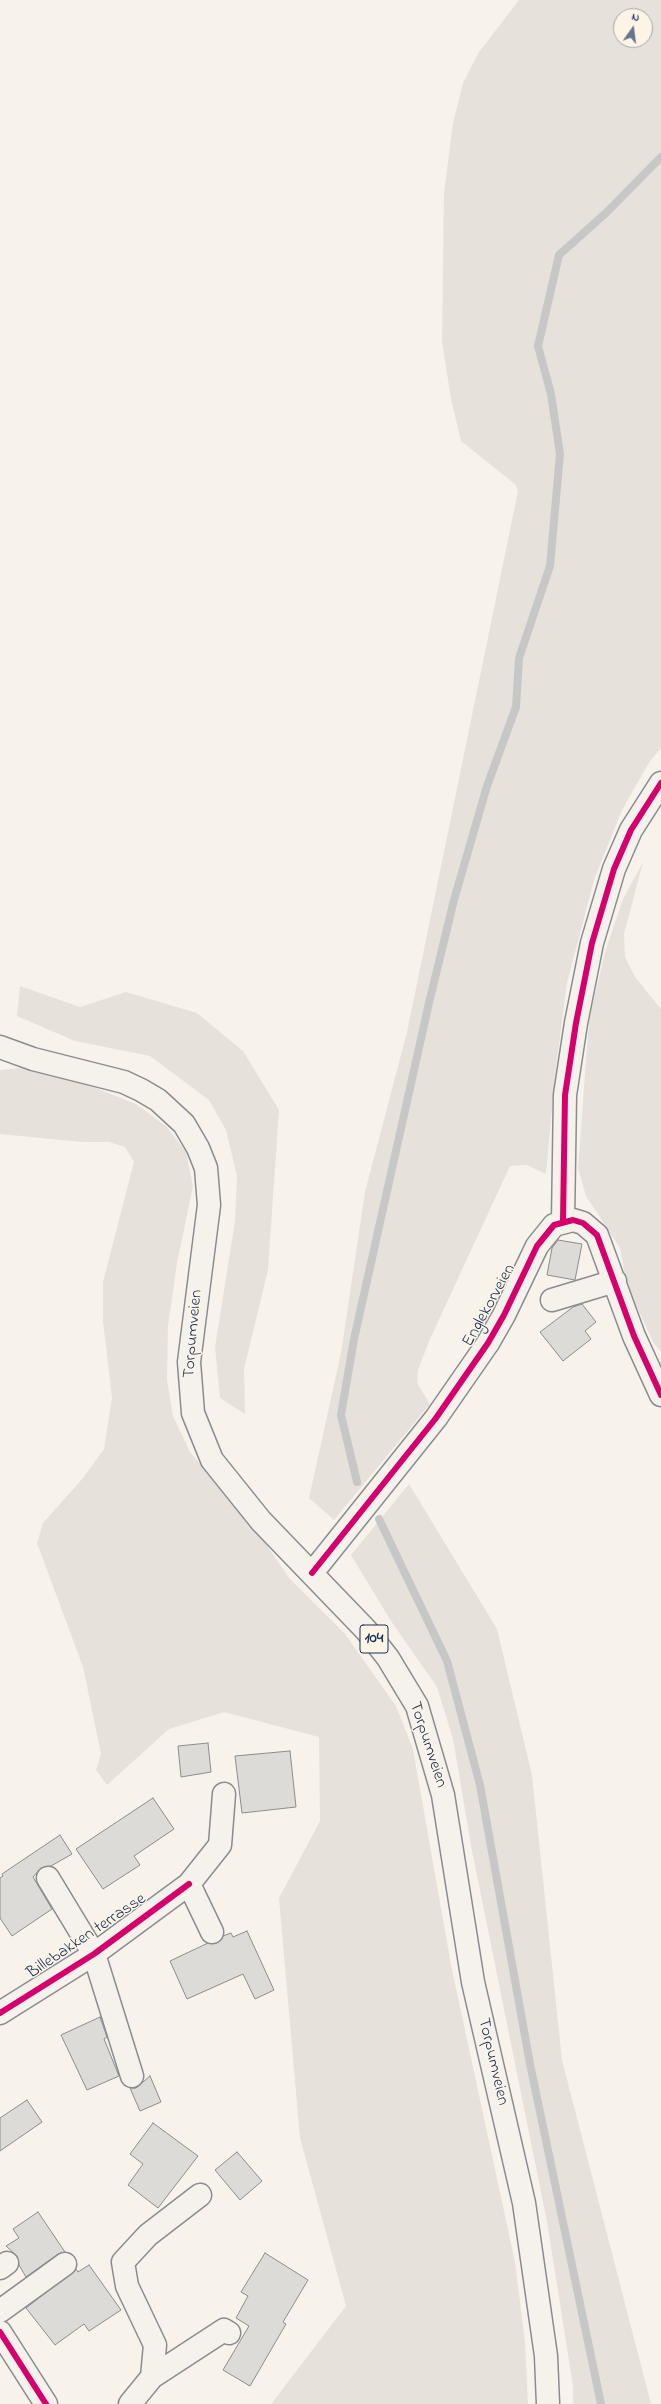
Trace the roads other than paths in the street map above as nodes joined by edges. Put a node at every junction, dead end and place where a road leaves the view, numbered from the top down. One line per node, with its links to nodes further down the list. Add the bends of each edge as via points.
1 (661, 783): 3 (main road, via 628,837 614,868 592,943 565,1095)
2 (0, 1047): 7 (main road, Torpumveien / 104, via 33,1059 124,1082 158,1100 184,1124 206,1168 209,1204 189,1362 193,1413 212,1460 261,1521)
3 (563, 1221): 4 (main road, via 583,1223 597,1235); 7 (main road, Englekorveien, via 554,1225 537,1246 488,1343 436,1418)
4 (615, 1281): 5 (main road); 6 (main road, via 634,1336)
5 (552, 1300)
6 (661, 1395)
7 (312, 1573): 23 (main road, Torpumveien / 104, via 366,1630 388,1658 417,1706 443,1795 474,1982 524,2203 546,2356)
8 (224, 1794): 10 (main road, Billebakken terrasse, via 220,1845)
9 (48, 1878): 12 (main road)
10 (189, 1884): 11 (main road); 12 (main road, Billebakken terrasse)
11 (212, 1932)
12 (94, 1954): 13 (main road, Billebakken terrasse); 14 (main road)
13 (0, 2012)
14 (132, 2076)
15 (200, 2195): 20 (main road, via 148,2235 123,2262 127,2286 155,2345)
16 (65, 2264): 17 (main road)
17 (0, 2311)
18 (0, 2332): 21 (main road)
19 (229, 2333): 20 (main road, via 224,2330)
20 (152, 2377): 22 (main road)
21 (46, 2404)
22 (130, 2404)
23 (548, 2404)

